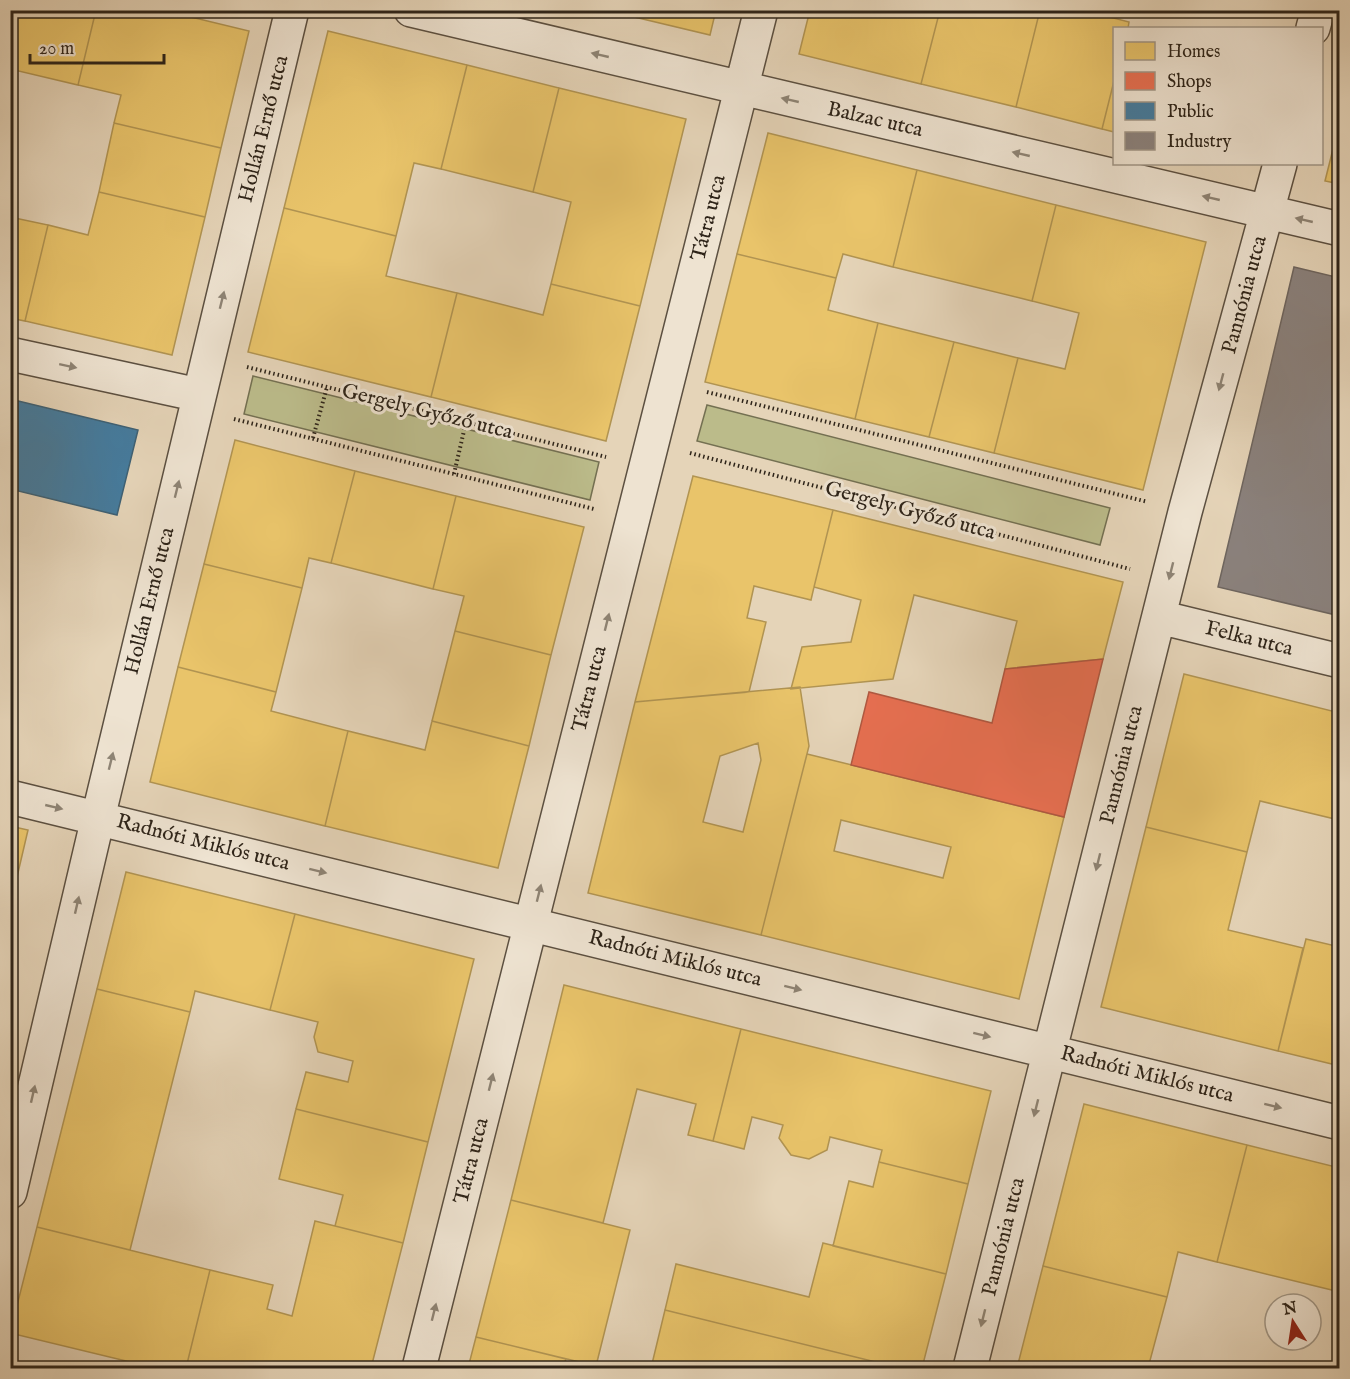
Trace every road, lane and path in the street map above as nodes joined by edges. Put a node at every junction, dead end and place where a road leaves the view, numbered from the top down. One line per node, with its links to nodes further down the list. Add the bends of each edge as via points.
1 (292, 10): 11 (street, Hollán Ernő utca, one-way to 1)
2 (411, 10): 6 (street, Balzac utca, one-way to 2)
3 (760, 10): 6 (street, Tátra utca)
4 (1318, 10): 5 (street)
5 (1313, 27)
6 (741, 88): 8 (street, Balzac utca, one-way to 6); 12 (street, Tátra utca)
7 (1280, 165): 8 (street, Pannónia utca)
8 (1268, 212): 9 (street, Balzac utca, one-way to 8); 19 (street, Pannónia utca, one-way to 19)
9 (1340, 229)
10 (10, 354): 14 (street, one-way to 14)
11 (208, 358): 13 (path, Gergely Győző utca); 14 (street, Hollán Ernő utca)
12 (668, 382): 17 (street, Tátra utca); 19 (path)
13 (327, 387): 15 (path, Gergely Győző utca); 16 (path)
14 (198, 402): 16 (path); 25 (street, Hollán Ernő utca, one-way to 14)
15 (466, 422): 17 (path, Gergely Győző utca); 18 (path)
16 (313, 438): 18 (path)
17 (649, 455): 20 (street, Tátra utca); 21 (path, Gergely Győző utca)
18 (454, 474): 20 (path)
19 (1185, 512): 21 (street, Pannónia utca, one-way to 21)
20 (633, 518): 26 (street, Tátra utca, one-way to 20)
21 (1168, 579): 22 (street, Pannónia utca)
22 (1159, 617): 23 (street, Felka utca); 27 (street, Pannónia utca, one-way to 27)
23 (1340, 661)
24 (10, 797): 25 (street, Radnóti Miklós utca, one-way to 25)
25 (98, 818): 26 (street, Radnóti Miklós utca, one-way to 26); 29 (street, Hollán Ernő utca, one-way to 25)
26 (531, 924): 27 (street, Radnóti Miklós utca, one-way to 27); 30 (street, Tátra utca, one-way to 26)
27 (1050, 1051): 28 (street, Radnóti Miklós utca, one-way to 28); 31 (street, Pannónia utca, one-way to 31)
28 (1340, 1123)
29 (10, 1192)
30 (419, 1368)
31 (970, 1368)

